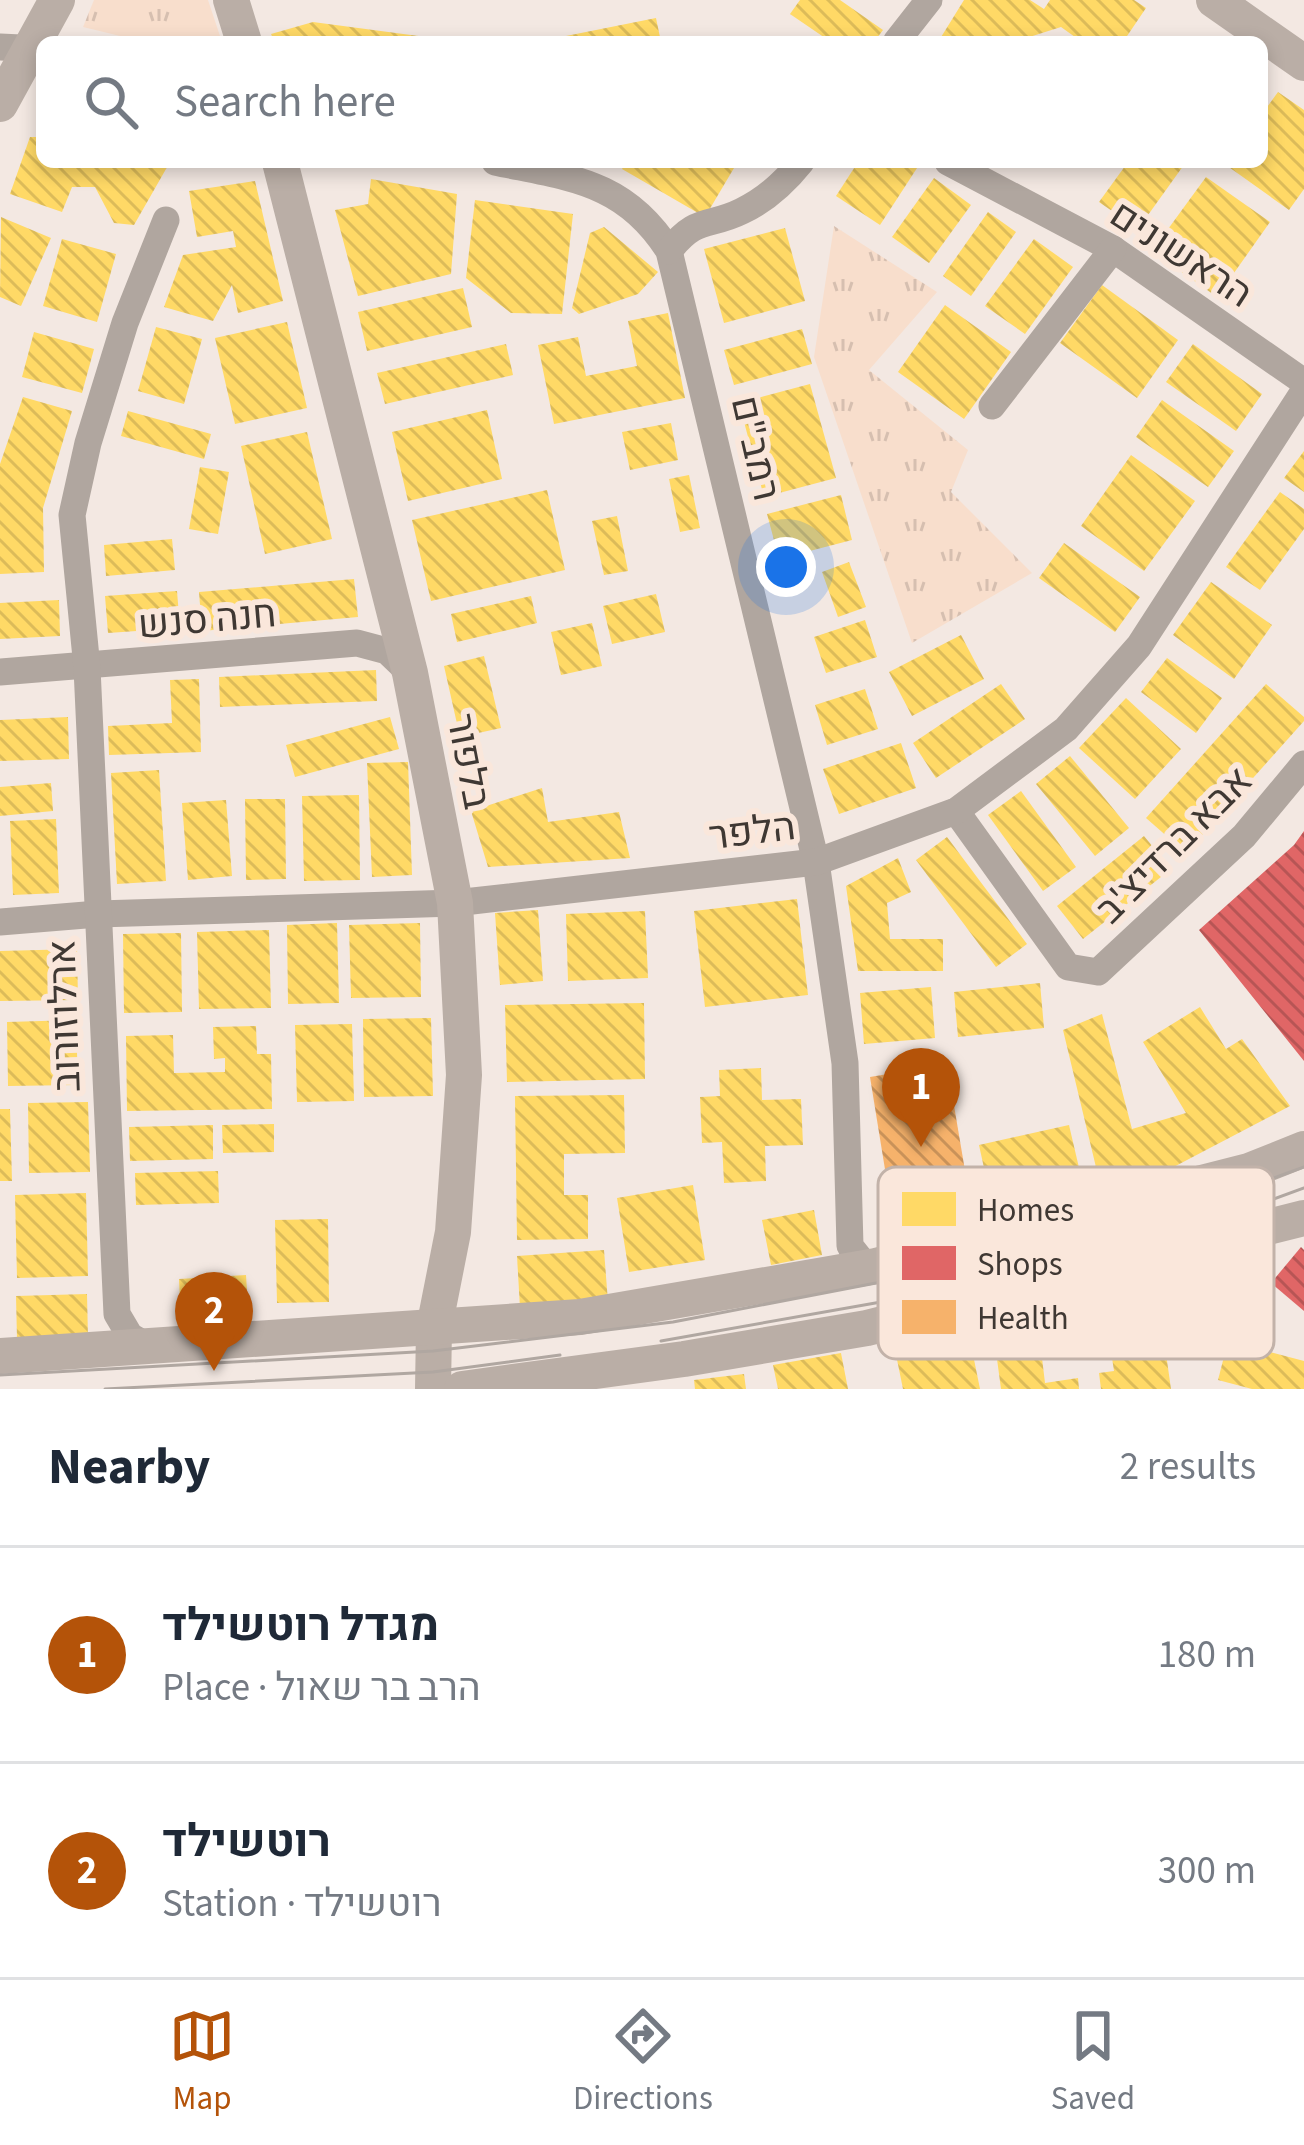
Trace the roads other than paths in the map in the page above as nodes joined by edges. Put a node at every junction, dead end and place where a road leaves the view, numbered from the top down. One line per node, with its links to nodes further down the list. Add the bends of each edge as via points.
1 (57, 0): 7 (street)
2 (231, 0): 8 (street)
3 (929, 0): 9 (street)
4 (1214, 0): 10 (street)
5 (1256, 0): 6 (street)
6 (1304, 33)
7 (37, 36)
8 (242, 36)
9 (901, 36)
10 (1265, 36)
11 (36, 37): 14 (street)
12 (1268, 38): 13 (street)
13 (1304, 63)
14 (19, 67)
15 (522, 168): 21 (street, רמב"ם, via 598,185 653,224)
16 (795, 168): 21 (street, via 766,197 695,224)
17 (959, 168): 20 (street, הראשונים)
18 (286, 179): 26 (street, בלפור)
19 (166, 220): 24 (street, ארלוזורוב, via 125,323 72,515)
20 (1114, 249): 22 (street, הראשונים); 23 (street)
21 (669, 251): 29 (street, רמב"ם)
22 (1304, 387): 28 (street, הלפר, via 1139,646 1066,729)
23 (992, 406)
24 (87, 668): 25 (street, חנה סנש); 26 (street, חנה סנש, via 357,643 387,651); 31 (street, ארלוזורוב)
25 (0, 672)
26 (410, 673): 30 (street, בלפור)
27 (1304, 764): 28 (street, אבא ברדיצ'ב, via 1244,836 1098,972 1069,967)
28 (956, 811): 29 (street, הלפר)
29 (816, 862): 30 (street, הלפר); 36 (street, רמב"ם, via 845,1063 850,1246)
30 (455, 903): 31 (street, הלפר); 35 (street, בלפור, via 464,1075)
31 (98, 914): 32 (street, הלפר); 40 (street, ארלוזורוב, via 117,1314)
32 (0, 922)
33 (1304, 1149): 34 (street)
34 (1259, 1167)
35 (452, 1232): 37 (street, via 469,1298); 39 (street, בלפור)
36 (876, 1266): 37 (street)
37 (513, 1322): 39 (street)
38 (878, 1325): 43 (street)
39 (434, 1328): 40 (street); 42 (street, בלפור)
40 (149, 1347): 41 (street)
41 (0, 1357)
42 (433, 1389)
43 (462, 1389)

